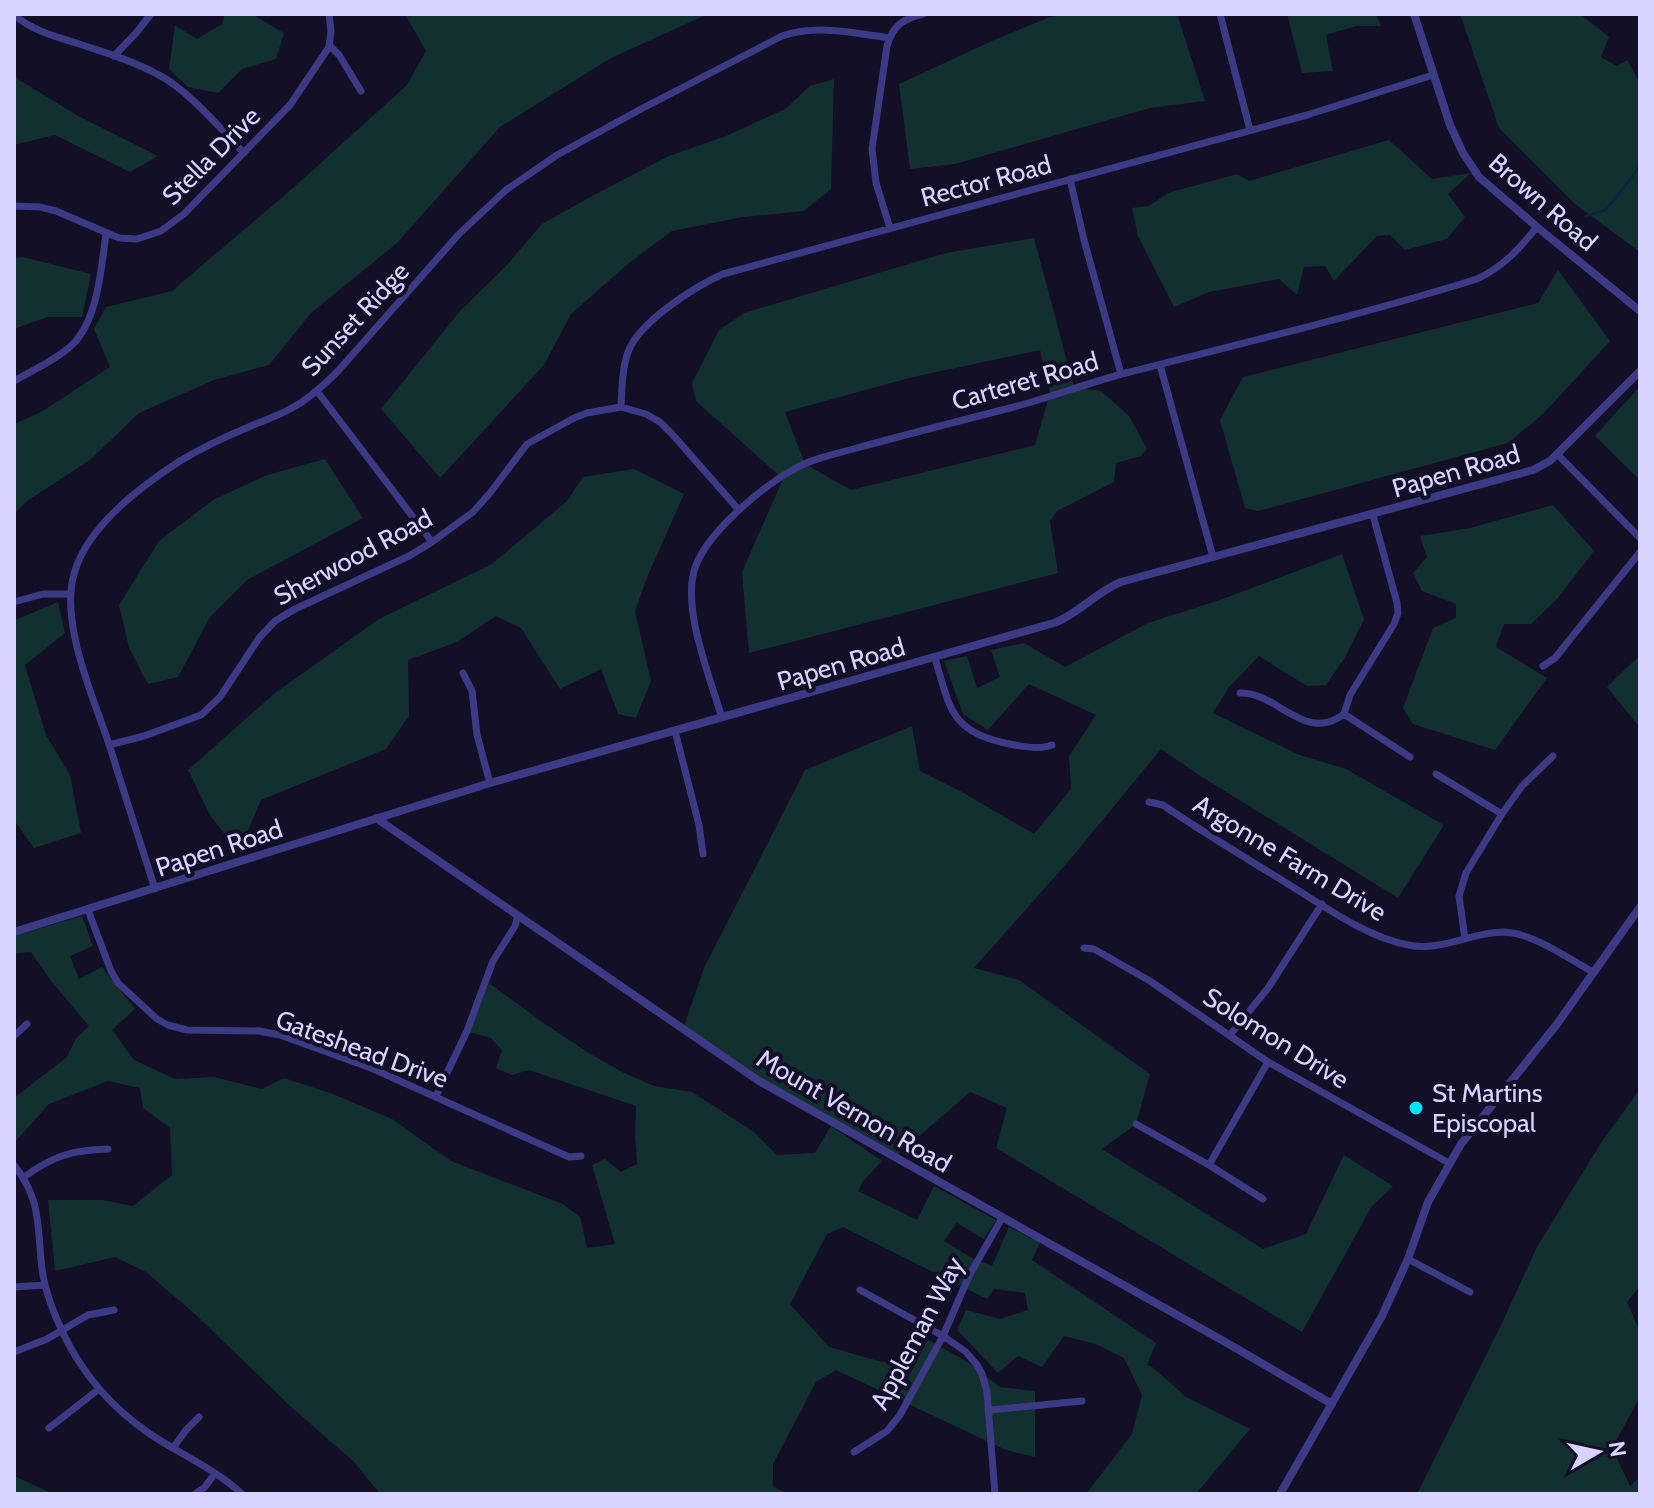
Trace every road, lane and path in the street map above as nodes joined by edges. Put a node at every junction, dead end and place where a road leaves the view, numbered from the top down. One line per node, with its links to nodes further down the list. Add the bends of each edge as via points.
1 (151, 14): 9 (street)
2 (329, 14): 8 (street)
3 (923, 14): 7 (street, via 900,22)
4 (1220, 14): 12 (street)
5 (1414, 14): 10 (street, Brown Road)
6 (14, 15): 9 (street, via 35,30)
7 (890, 38): 17 (street, via 872,149); 24 (street, Sunset Ridge, via 833,30 782,36 544,163 469,224)
8 (329, 45): 11 (street); 13 (street, Stella Drive, via 291,104)
9 (114, 56): 13 (street, via 172,83)
10 (1433, 75): 12 (street, Rector Road); 16 (street, Brown Road, via 1470,165)
11 (361, 91)
12 (1250, 130): 14 (street, Rector Road)
13 (244, 153): 18 (street, Stella Drive, via 161,231 137,239)
14 (1070, 179): 17 (street, Rector Road); 22 (street)
15 (14, 206): 18 (street, Stella Drive, via 56,211)
16 (1537, 227): 19 (street, Brown Road); 20 (street, Carteret Road, via 1518,251 1477,279)
17 (890, 228): 25 (street, Rector Road, via 731,272 691,291 632,344)
18 (106, 234): 23 (street, via 84,330 64,352)
19 (1640, 311)
20 (1160, 365): 22 (street, Carteret Road); 32 (street)
21 (1640, 371): 26 (street, Papen Road)
22 (1121, 374): 27 (street, Carteret Road, via 805,464)
23 (14, 381)
24 (317, 391): 30 (street); 33 (street, Sunset Ridge, via 182,460 138,490 84,548)
25 (621, 407): 27 (street, via 660,422); 30 (street, Sherwood Road, via 574,418 527,444 473,512)
26 (1557, 454): 28 (street, Papen Road, via 1519,475); 29 (street)
27 (739, 510): 40 (street, Carteret Road, via 706,547 692,577 699,640)
28 (1373, 515): 32 (street, Papen Road); 39 (street, via 1398,613)
29 (1640, 538)
30 (432, 542): 42 (street, Sherwood Road, via 275,621 201,715)
31 (1640, 552): 36 (street)
32 (1213, 557): 35 (street, Papen Road, via 1121,582 1061,620)
33 (71, 594): 34 (street); 42 (street, Sunset Ridge, via 72,623)
34 (14, 602)
35 (935, 658): 40 (street, Papen Road); 43 (street, via 950,708 966,728 992,741 1036,748)
36 (1543, 666)
37 (463, 673): 47 (street, via 472,691)
38 (1240, 693): 39 (street, via 1253,694 1310,723 1330,723)
39 (1344, 714): 45 (street)
40 (722, 718): 41 (street, Papen Road)
41 (675, 731): 47 (street, Papen Road); 53 (street)
42 (109, 745): 54 (street, Sunset Ridge)
43 (1052, 745)
44 (1553, 756): 50 (street)
45 (1410, 757)
46 (1436, 774): 50 (street)
47 (490, 783): 49 (street, Papen Road)
48 (1149, 802): 55 (street, Argonne Farm Drive, via 1163,805)
49 (403, 809): 51 (street, Papen Road); 52 (street, via 397,818)
50 (1502, 814): 60 (street, via 1461,885)
51 (376, 818): 52 (street, Mount Vernon Road); 54 (street, Papen Road)
52 (400, 834): 58 (street, Mount Vernon Road)
53 (703, 854)
54 (155, 889): 57 (street, Papen Road)
55 (1322, 904): 60 (street, Argonne Farm Drive, via 1370,932 1407,945 1437,946); 64 (street, via 1268,988)
56 (1640, 907): 62 (street)
57 (88, 910): 59 (street, Papen Road); 67 (street, Gateshead Drive, via 118,983 168,1025 280,1035)
58 (518, 916): 67 (street, via 493,961); 76 (street, Mount Vernon Road, via 759,1081)
59 (14, 932)
60 (1465, 939): 62 (street, Argonne Farm Drive, via 1513,933)
61 (1084, 948): 64 (street, Solomon Drive, via 1150,981)
62 (1593, 972): 71 (street)
63 (27, 1024): 65 (street)
64 (1230, 1035): 66 (street, Solomon Drive)
65 (14, 1036)
66 (1268, 1062): 71 (street, Solomon Drive); 73 (street)
67 (436, 1096): 70 (street, Gateshead Drive, via 547,1148)
68 (1136, 1124): 73 (street)
69 (108, 1149): 74 (street, via 59,1156)
70 (581, 1156)
71 (1449, 1163): 77 (street)
72 (14, 1165): 74 (street)
73 (1209, 1165): 75 (street)
74 (24, 1177): 78 (street, via 38,1214)
75 (1263, 1199)
76 (1002, 1218): 84 (street, Appleman Way); 88 (street, Mount Vernon Road)
77 (1408, 1259): 81 (street); 88 (street)
78 (45, 1285): 79 (street); 83 (street)
79 (14, 1287)
80 (860, 1290): 84 (street)
81 (1470, 1292)
82 (114, 1310): 83 (street, via 88,1315)
83 (62, 1331): 85 (street); 86 (street)
84 (943, 1336): 89 (street, via 977,1365); 93 (street, Appleman Way, via 893,1425)
85 (14, 1352)
86 (99, 1389): 91 (street); 92 (street, via 130,1419)
87 (1082, 1401): 89 (street)
88 (1332, 1404): 98 (street)
89 (990, 1410): 97 (street)
90 (199, 1417): 92 (street)
91 (49, 1428)
92 (173, 1448): 94 (street)
93 (854, 1452)
94 (215, 1473): 95 (street); 96 (street)
95 (195, 1494)
96 (242, 1494)
97 (995, 1494)
98 (1280, 1494)

